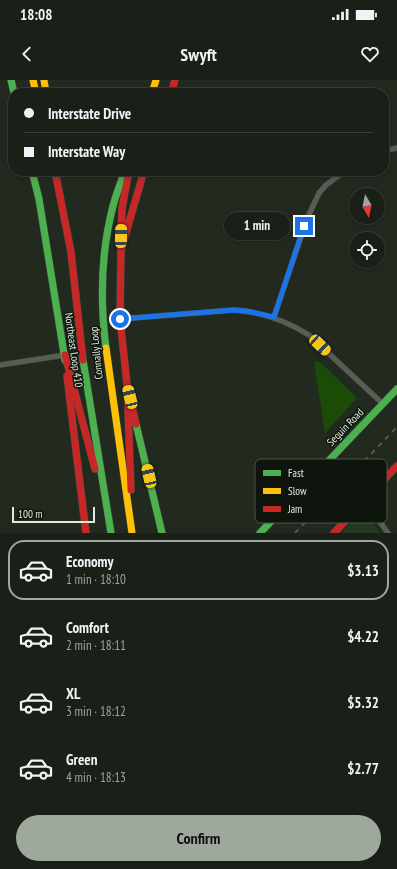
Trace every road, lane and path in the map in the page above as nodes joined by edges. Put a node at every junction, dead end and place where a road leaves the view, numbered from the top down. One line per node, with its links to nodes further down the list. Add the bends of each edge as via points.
1 (33, 176): 12 (main road, Northeast Loop 410)
2 (56, 176): 9 (main road, Connally Loop)
3 (59, 176): 9 (main road)
4 (122, 176): 26 (main road, Connally Loop, via 113,205 102,279 104,331)
5 (127, 176): 8 (main road, via 122,208)
6 (143, 176): 8 (main road)
7 (338, 176): 10 (street, via 318,193)
8 (121, 250): 11 (main road)
9 (71, 252): 20 (main road, Connally Loop, via 81,344)
10 (274, 317): 11 (street, via 234,310); 16 (street, via 309,335)
11 (120, 319): 14 (main road)
12 (65, 355): 13 (street); 20 (main road); 24 (main road, Northeast Loop 410)
13 (0, 365)
14 (127, 384): 26 (main road); 27 (main road)
15 (397, 389): 16 (main road, Seguin Road)
16 (383, 404): 17 (main road, Seguin Road)
17 (331, 459)
18 (397, 466): 19 (main road)
19 (387, 477)
20 (107, 513): 25 (main road, Connally Loop)
21 (270, 523): 28 (main road, Seguin Road)
22 (344, 523): 29 (main road)
23 (381, 523): 30 (street)
24 (86, 533)
25 (110, 533)
26 (132, 533)
27 (162, 533)
28 (260, 533)
29 (334, 533)
30 (388, 533)

